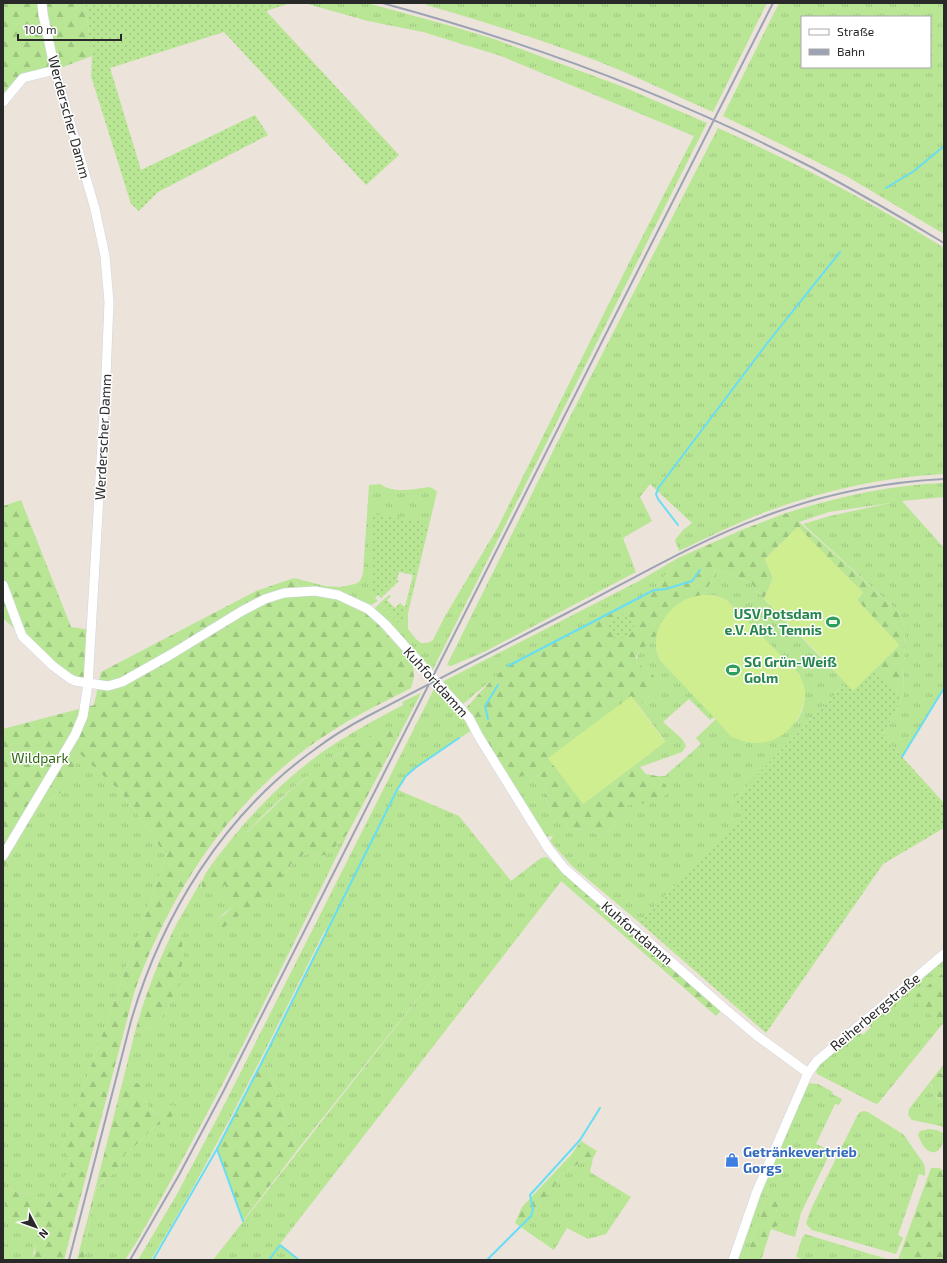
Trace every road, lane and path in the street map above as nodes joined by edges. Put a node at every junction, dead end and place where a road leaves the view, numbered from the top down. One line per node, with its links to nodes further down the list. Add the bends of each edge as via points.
1 (42, 3): 2 (street, Werderscher Damm)
2 (55, 70): 3 (street, via 23,78); 5 (street, Werderscher Damm, via 95,209 109,302)
3 (3, 102)
4 (3, 585): 5 (street, Kuhfortdamm, via 22,636 69,678)
5 (88, 684): 6 (street, Werderscher Damm, via 83,716 75,736); 8 (street, Kuhfortdamm, via 108,686 122,682 242,611 284,593 323,592 338,595 363,606 385,624 463,710 548,848 565,869 724,1008)
6 (3, 856)
7 (944, 954): 8 (street, Reiherbergstraße, via 817,1061)
8 (808, 1073): 9 (street, Reiherbergstraße, via 757,1191)
9 (733, 1260)

